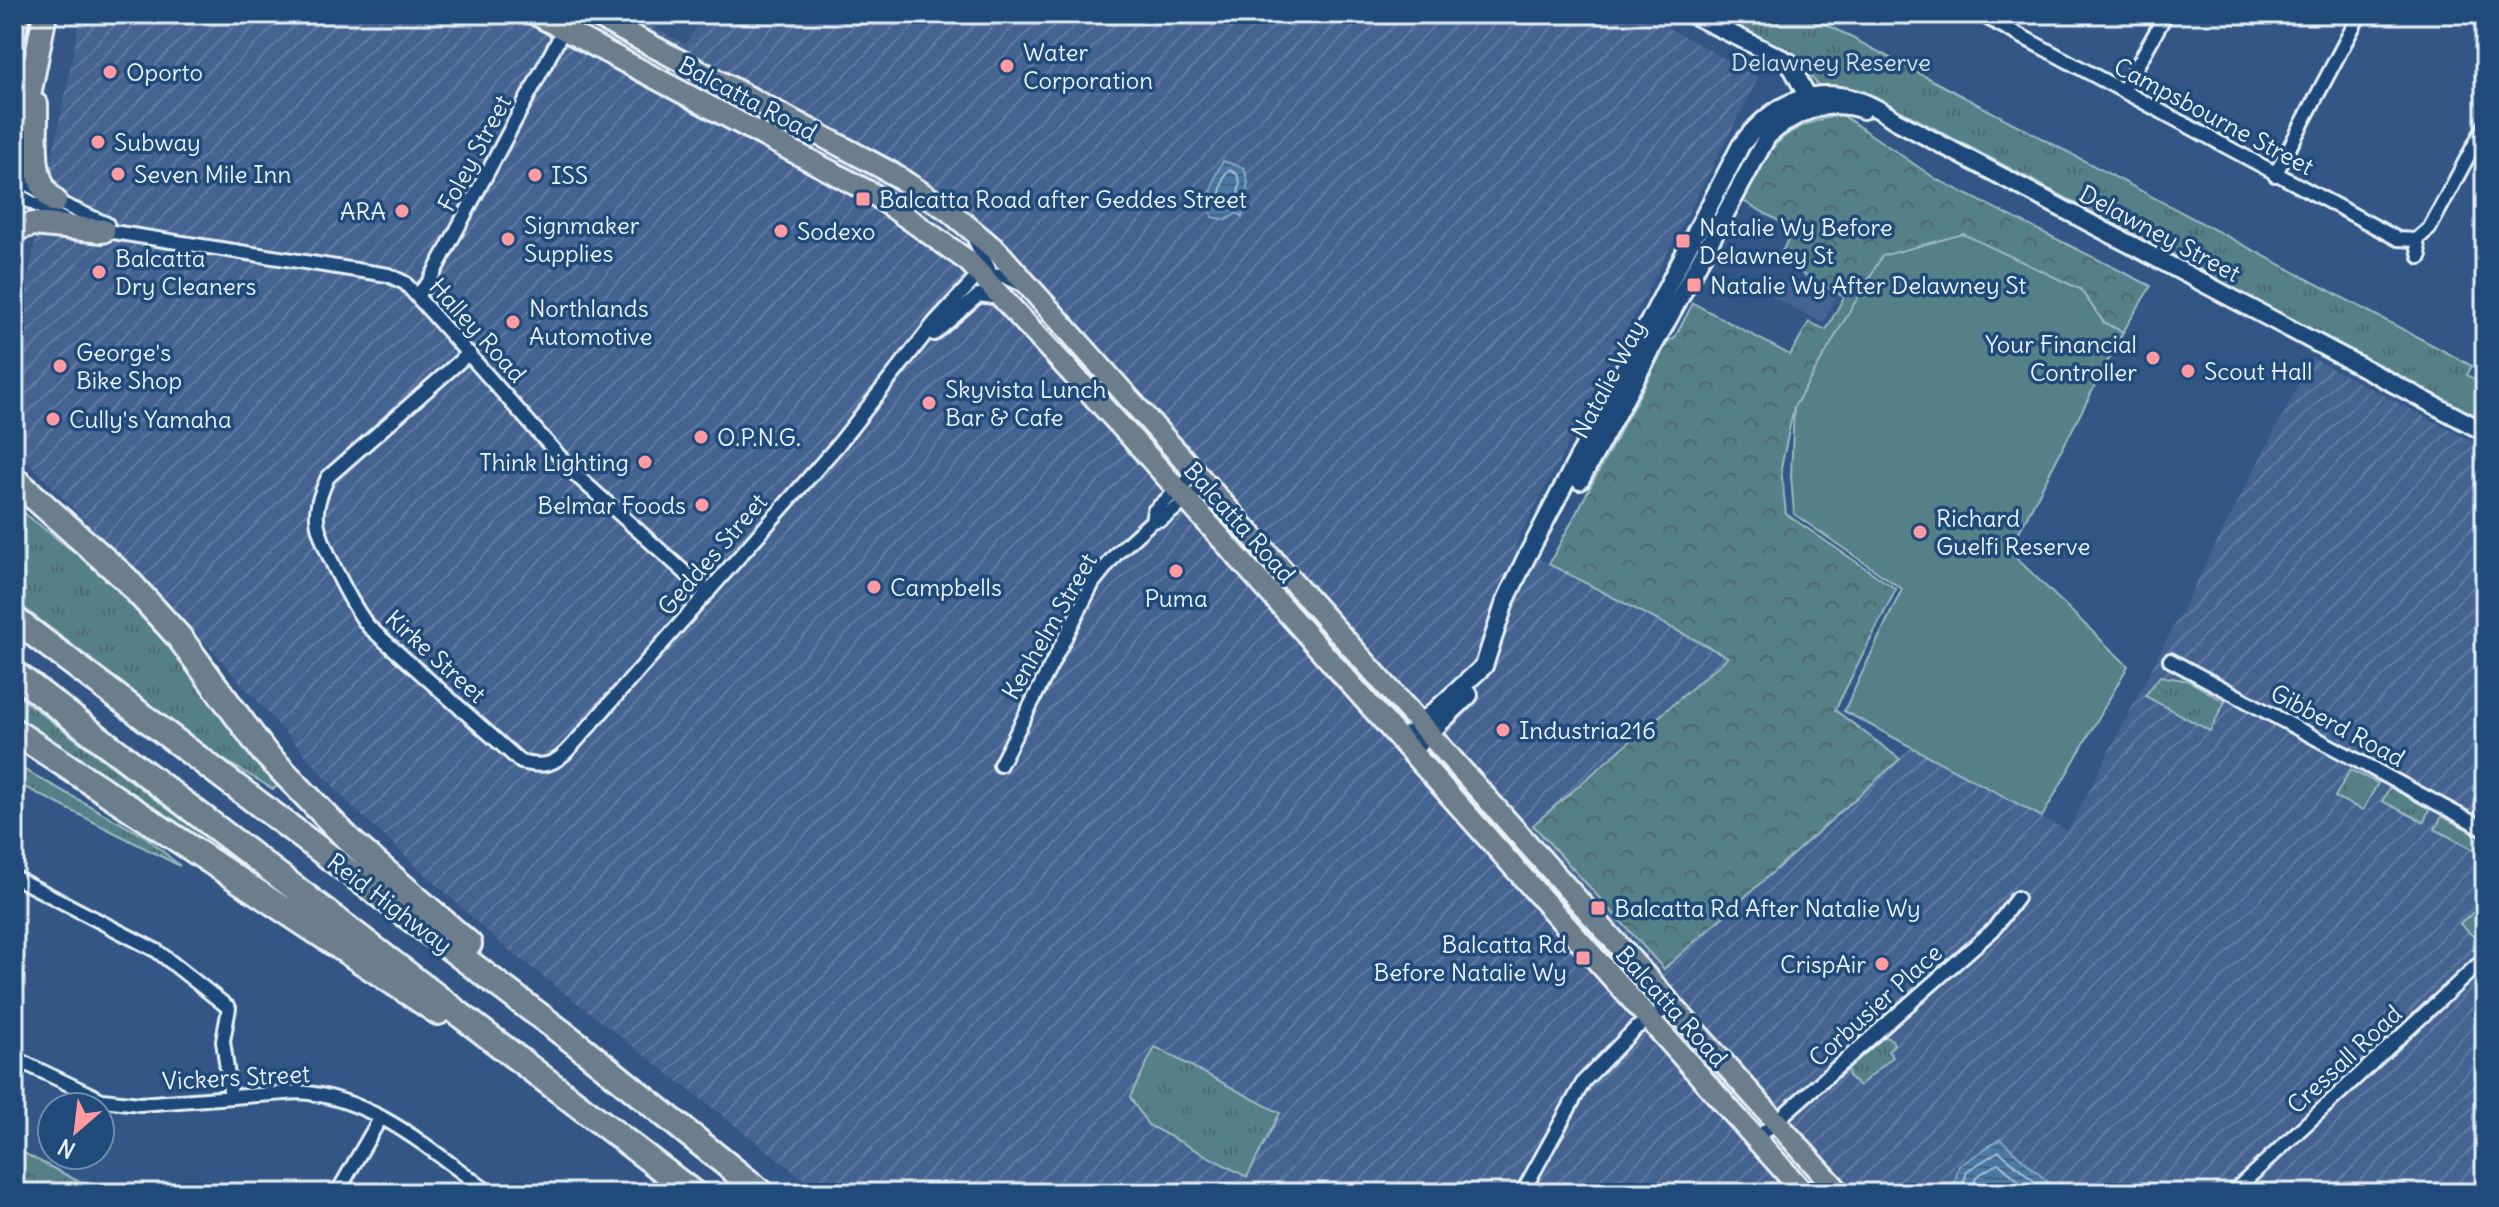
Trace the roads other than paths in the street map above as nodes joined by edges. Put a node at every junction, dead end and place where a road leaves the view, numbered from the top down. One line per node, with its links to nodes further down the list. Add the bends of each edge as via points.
1 (18, 14): 10 (highway)
2 (45, 14): 11 (highway)
3 (535, 14): 9 (main road, Balcatta Road)
4 (592, 14): 19 (main road, Balcatta Road, via 888,171)
5 (1691, 14): 13 (street, via 1789,62)
6 (1980, 14): 12 (street, Campsbourne Street)
7 (2166, 14): 12 (street)
8 (2360, 14): 16 (street)
9 (564, 29): 25 (main road, Balcatta Road, via 875,195 913,219); 26 (street, Foley Street)
10 (14, 32)
11 (35, 72): 15 (highway); 18 (highway, via 38,175)
12 (2123, 91): 16 (street, Campsbourne Street)
13 (1805, 104): 29 (street, Delawney Street, via 1859,100); 39 (street, Natalie Way, via 1756,126 1741,145 1525,560 1484,666)
14 (2485, 125): 23 (street, via 2429,229)
15 (14, 173): 18 (street, Halley Road)
16 (2275, 175): 23 (street, Campsbourne Street, via 2398,239)
17 (14, 193): 21 (street, Halley Road, via 55,217)
18 (55, 201): 22 (street, Halley Road)
19 (961, 221): 25 (street, via 985,254); 27 (main road, Balcatta Road)
20 (14, 229): 21 (highway, via 34,224)
21 (103, 231): 22 (street, Halley Road)
22 (144, 236): 26 (street, Halley Road, via 388,275)
23 (2416, 240): 24 (street)
24 (2420, 257)
25 (980, 278): 27 (street, via 1015,280); 33 (main road, Balcatta Road, via 1008,302); 35 (street, Geddes Street)
26 (418, 294): 28 (street, Halley Road)
27 (1041, 297): 30 (main road, Balcatta Road)
28 (469, 353): 35 (street, Halley Road, via 577,476); 42 (street, Kirke Street, via 328,477 318,499 318,525 357,612 369,627)
29 (2485, 432)
30 (1202, 478): 33 (street, Kenhelm Street); 39 (main road, Balcatta Road)
31 (14, 479): 34 (highway)
32 (14, 489): 34 (highway)
33 (1182, 495): 41 (main road, Balcatta Road); 43 (street, Kenhelm Street, via 1162,519 1152,521 1116,554 1093,583)
34 (84, 539): 50 (highway, via 179,637 264,752 307,797)
35 (708, 593): 42 (street, Geddes Street, via 561,759 541,767)
36 (14, 619): 50 (highway, Reid Highway)
37 (2170, 660): 44 (street, Gibberd Road)
38 (14, 673): 52 (highway, Reid Highway)
39 (1425, 729): 41 (street, Natalie Way); 48 (main road, Balcatta Road)
40 (14, 731): 52 (highway, via 405,992)
41 (1406, 747): 49 (main road, Balcatta Road)
42 (521, 762)
43 (1000, 765)
44 (2485, 829)
45 (14, 877): 53 (street, via 157,951 229,1008 223,1041)
46 (2017, 898): 55 (street, Corbusier Place, via 1993,930)
47 (2485, 958): 64 (street, Cressall Road)
48 (1672, 1005): 49 (street); 55 (main road, Balcatta Road)
49 (1649, 1019): 56 (main road, Balcatta Road); 61 (street, via 1584,1081)
50 (577, 1044): 60 (highway, Reid Highway)
51 (14, 1058): 53 (street, Vickers Street, via 102,1100 140,1104)
52 (559, 1087): 59 (highway, Reid Highway)
53 (231, 1097): 54 (street, Vickers Street, via 324,1094)
54 (381, 1117): 57 (street); 58 (street, Vickers Street)
55 (1777, 1121): 56 (street, Corbusier Place); 63 (main road, Balcatta Road)
56 (1756, 1139): 62 (main road, Balcatta Road)
57 (337, 1193)
58 (490, 1193)
59 (693, 1193)
60 (762, 1193)
61 (1522, 1193)
62 (1804, 1193)
63 (1840, 1193)
64 (2232, 1193)

